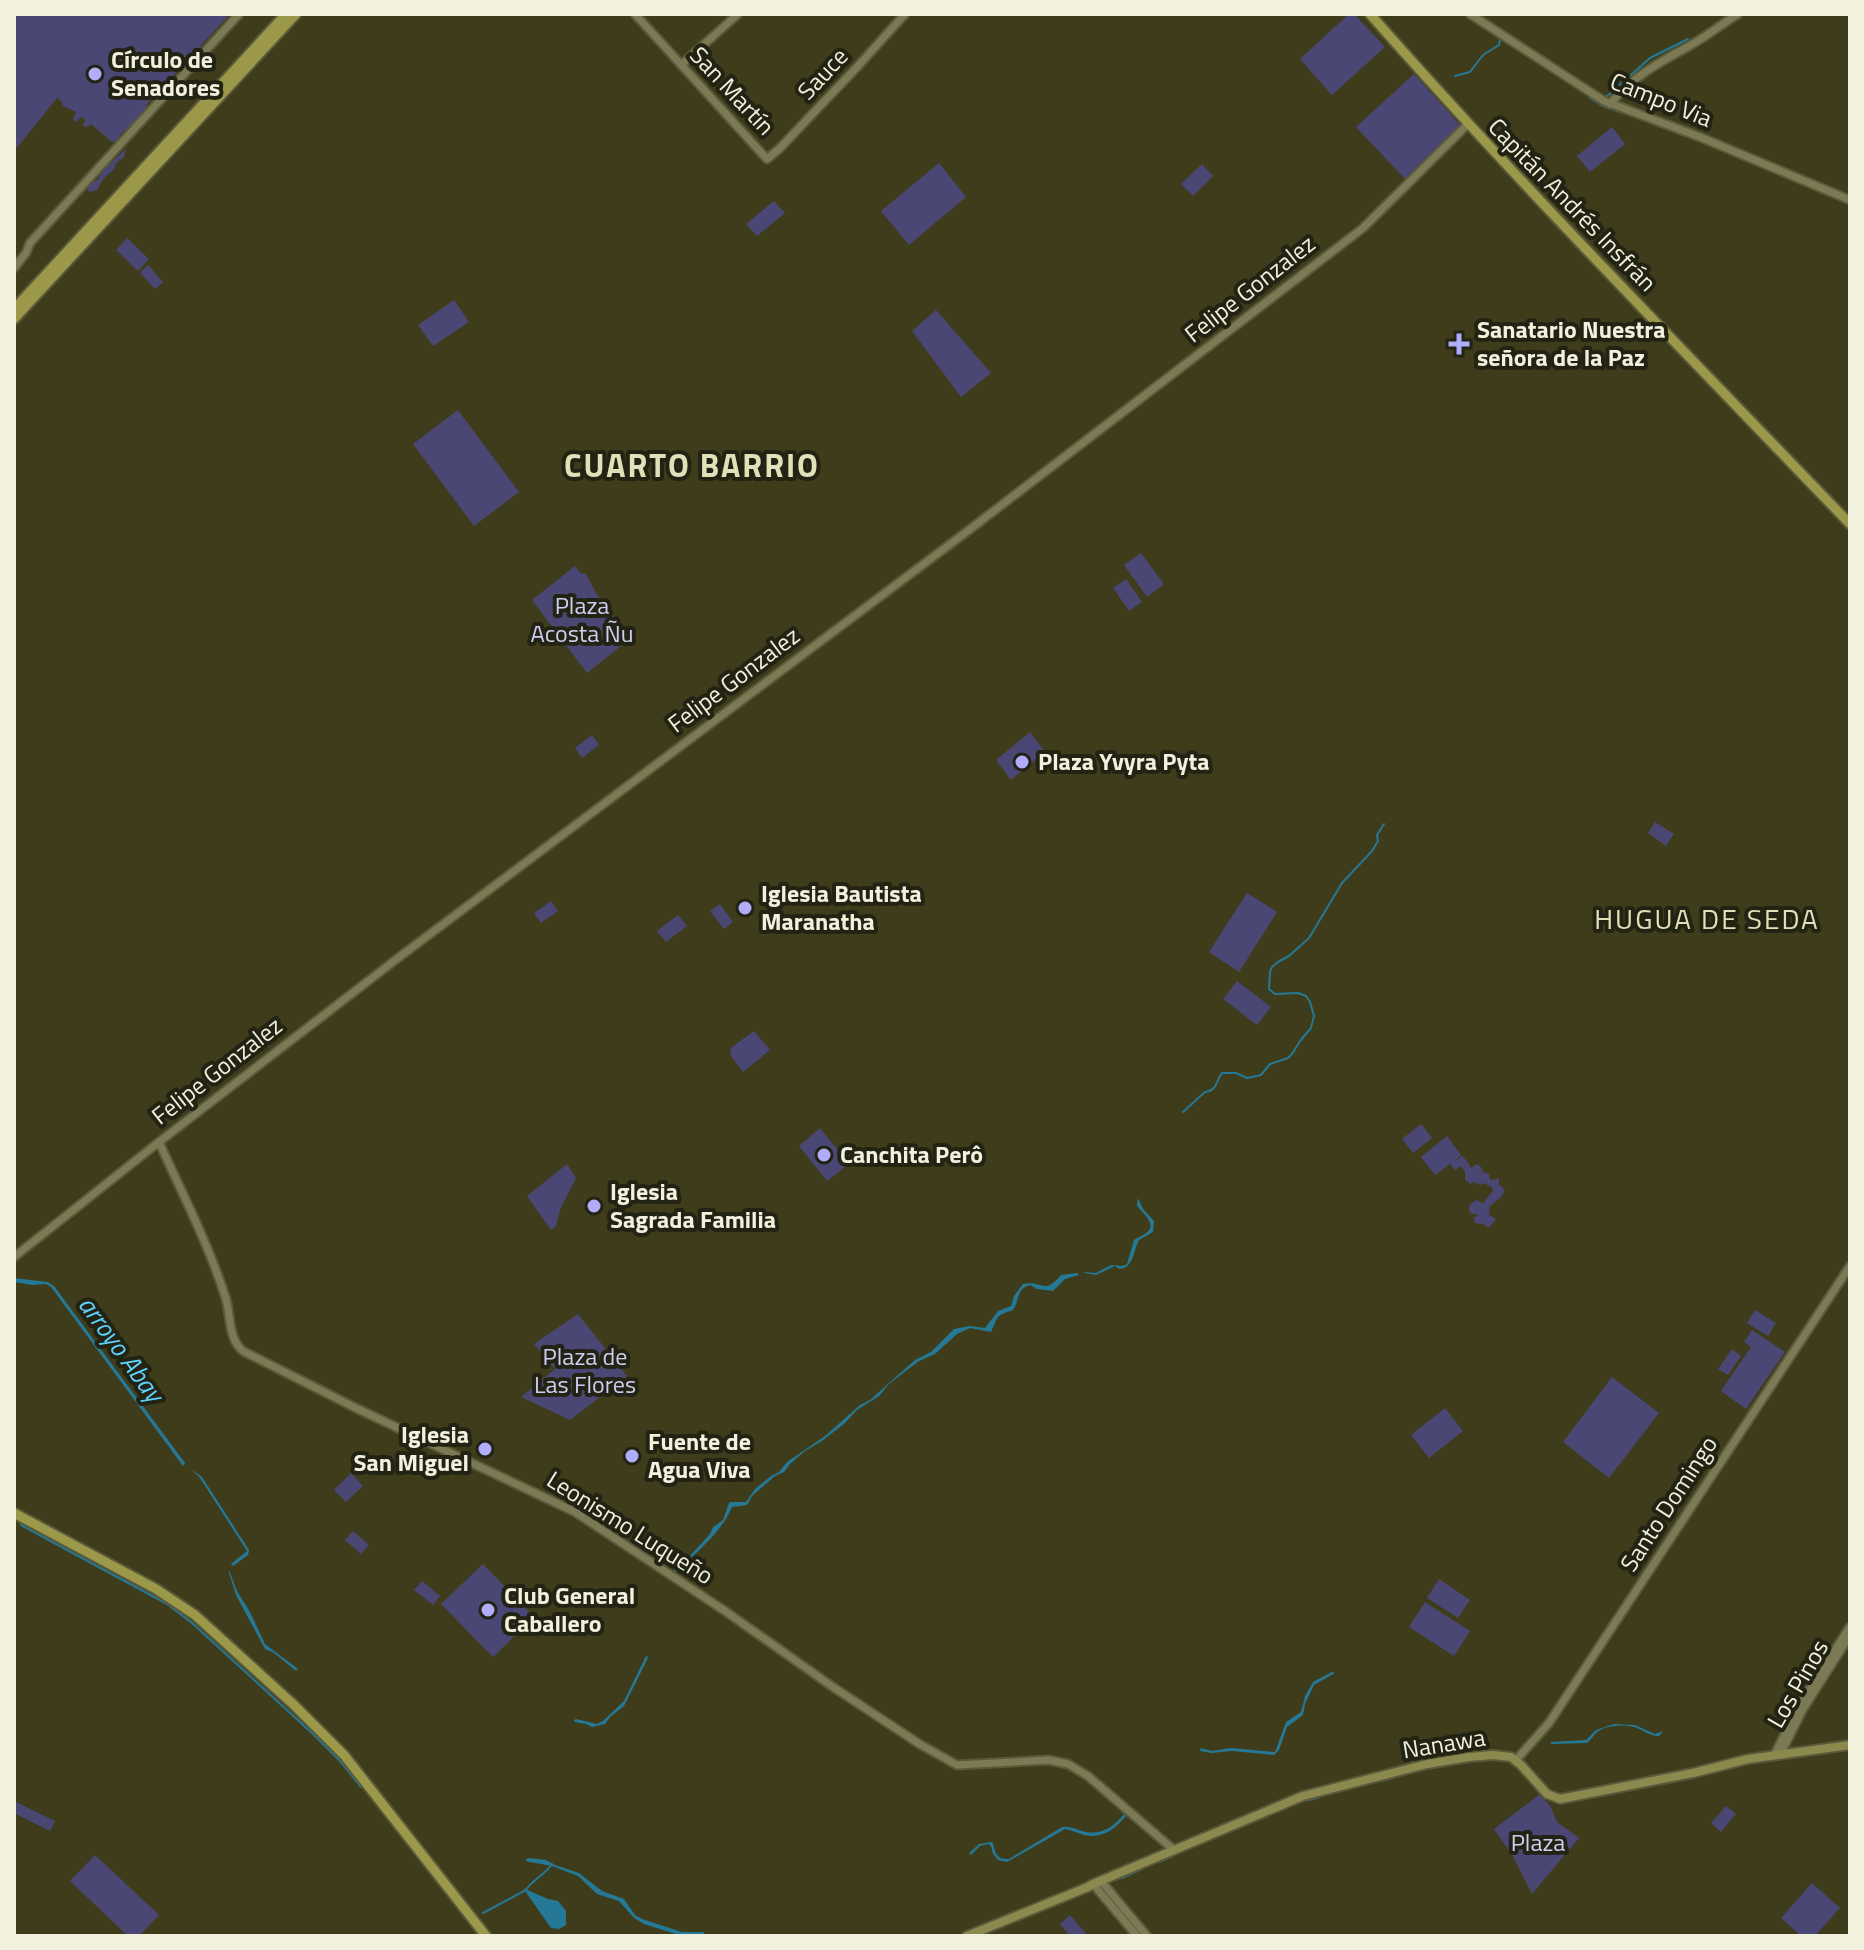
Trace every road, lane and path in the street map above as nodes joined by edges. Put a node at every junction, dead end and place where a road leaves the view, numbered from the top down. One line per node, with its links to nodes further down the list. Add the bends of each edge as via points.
1 (239, 14): 15 (street, via 30,243)
2 (286, 14): 16 (main road)
3 (296, 14): 17 (main road)
4 (635, 14): 10 (street, San Martín)
5 (738, 14): 10 (street)
6 (905, 14): 13 (street, Sauce)
7 (1370, 14): 12 (main road, Capitán Andrés Insfrán)
8 (1470, 14): 11 (street, Campo Via)
9 (1738, 14): 11 (street, via 1653,65)
10 (681, 65): 13 (street, San Martín)
11 (1610, 104): 14 (street, Campo Via)
12 (1468, 124): 18 (main road, Capitán Andrés Insfrán); 19 (street, Felipe Gonzalez, via 1363,228)
13 (767, 159)
14 (1850, 200)
15 (14, 268)
16 (14, 309)
17 (14, 319)
18 (1850, 524)
19 (159, 1142): 20 (street, Felipe Gonzalez); 28 (street, Leonismo Luqueño, via 202,1236 226,1299 235,1343 243,1351 575,1512 957,1765 1049,1760 1068,1764)
20 (14, 1257)
21 (1850, 1266): 27 (street, Santo Domingo, via 1549,1723)
22 (14, 1513): 30 (main road, via 195,1615 344,1755)
23 (1850, 1627): 26 (street, via 1798,1707)
24 (1850, 1635): 26 (street, Los Pinos)
25 (1850, 1745): 26 (main road, Nanawa)
26 (1778, 1754): 27 (main road, Nanawa, via 1560,1799 1540,1788)
27 (1516, 1760): 28 (main road, Nanawa, via 1502,1755 1427,1764 1307,1795)
28 (1174, 1850): 29 (main road, Nanawa)
29 (1095, 1883): 31 (main road, Nanawa); 32 (main road, Nanawa); 33 (street); 34 (street)
30 (486, 1936)
31 (957, 1936)
32 (967, 1936)
33 (1137, 1936)
34 (1147, 1936)

